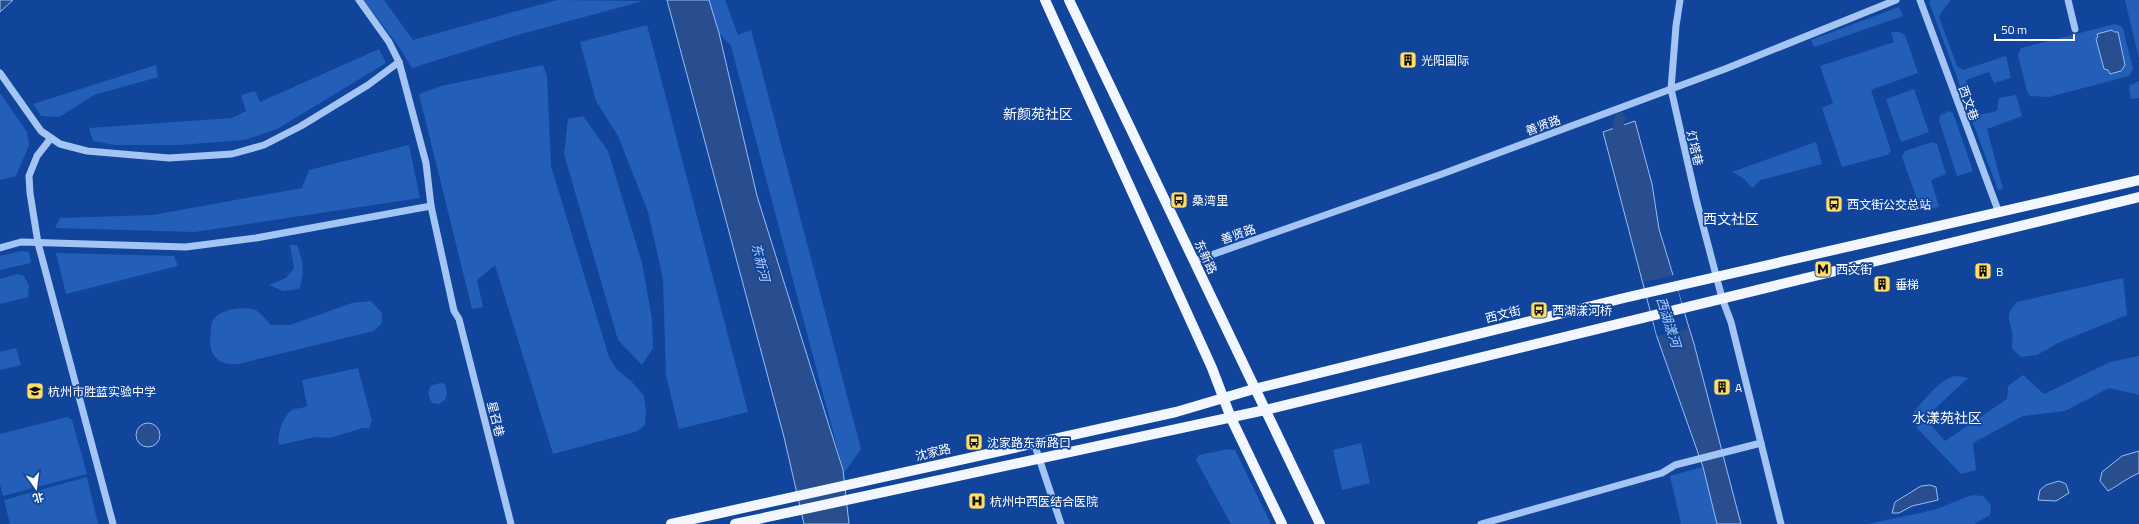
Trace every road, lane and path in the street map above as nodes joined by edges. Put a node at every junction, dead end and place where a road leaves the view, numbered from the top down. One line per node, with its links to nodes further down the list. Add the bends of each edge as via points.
1 (359, 0): 9 (street, 星召巷, via 389,42)
2 (1045, 0): 23 (main road)
3 (1069, 0): 19 (main road, 东新路)
4 (1680, 0): 11 (street, 灯塔巷)
5 (1896, 0): 11 (street, 善贤路)
6 (1920, 0): 16 (street, 西文巷)
7 (2068, 0): 8 (street)
8 (2075, 29)
9 (399, 62): 12 (street, via 301,126 264,145 232,154 169,158 125,155 87,151 60,144); 15 (street, 星召巷, via 426,163)
10 (0, 73): 12 (street, via 41,131)
11 (1671, 89): 19 (street, 善贤路, via 1400,190); 20 (street, 灯塔巷)
12 (51, 138): 17 (street, via 37,156 29,176)
13 (2139, 180): 16 (main road, 西文街)
14 (2139, 197): 21 (main road)
15 (431, 206): 17 (street, via 186,248); 30 (street, 星召巷, via 454,311 459,319)
16 (1998, 213): 20 (main road, 西文街)
17 (38, 242): 18 (street, via 21,242); 29 (street)
18 (0, 248)
19 (1194, 261): 22 (main road, 东新路)
20 (1716, 277): 21 (street, 灯塔巷); 22 (main road, 西文街)
21 (1722, 298): 24 (main road); 27 (street, 灯塔巷, via 1731,322)
22 (1254, 389): 23 (main road, 西文街); 24 (main road, 东新路)
23 (1224, 397): 25 (main road); 26 (main road, 沈家路, via 1176,412)
24 (1265, 410): 25 (main road); 35 (main road, 东新路)
25 (1231, 418): 28 (main road); 34 (main road)
26 (1034, 443): 28 (street); 31 (main road, 沈家路)
27 (1761, 443): 36 (street, via 1675,465 1662,473); 37 (street, 灯塔巷)
28 (1037, 459): 32 (main road); 33 (street)
29 (112, 524)
30 (511, 524)
31 (671, 524)
32 (735, 524)
33 (1061, 524)
34 (1282, 524)
35 (1320, 524)
36 (1481, 524)
37 (1781, 524)

